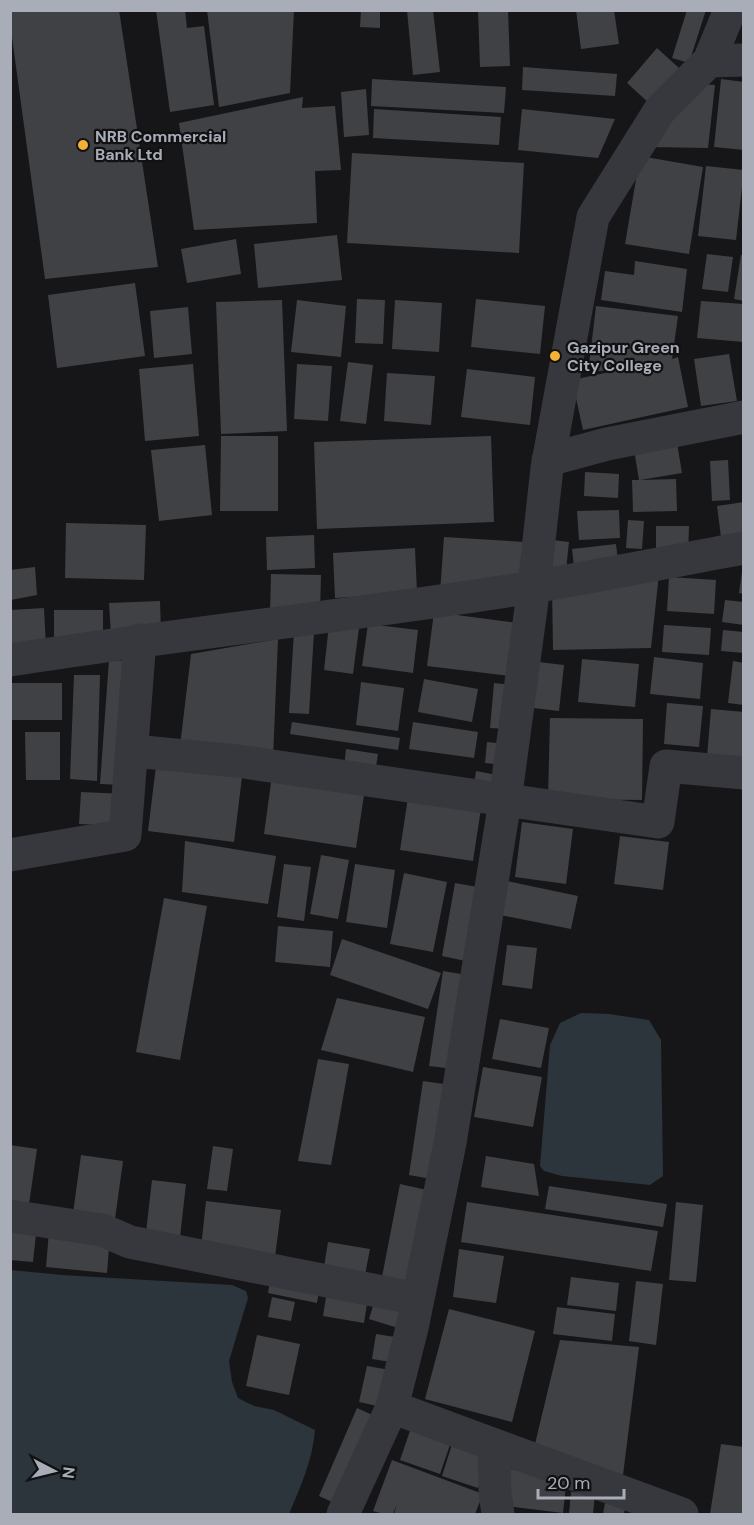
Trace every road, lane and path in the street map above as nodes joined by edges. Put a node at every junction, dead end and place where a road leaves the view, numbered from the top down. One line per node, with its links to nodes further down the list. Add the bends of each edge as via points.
1 (730, 10): 3 (street)
2 (744, 60): 3 (street)
3 (709, 61): 5 (street, via 660,110 593,217)
4 (744, 417): 5 (street)
5 (548, 460): 7 (street)
6 (744, 548): 7 (street)
7 (534, 586): 8 (street); 12 (street)
8 (140, 640): 9 (street); 10 (street)
9 (10, 660)
10 (133, 751): 12 (street, via 237,761); 13 (street, via 125,835)
11 (744, 773): 12 (street, via 666,766 658,822)
12 (505, 801): 15 (street, via 450,1143)
13 (10, 855)
14 (10, 1216): 15 (street, via 102,1230 130,1242)
15 (418, 1299): 16 (street)
16 (392, 1407): 17 (street); 18 (street)
17 (494, 1444): 19 (street); 20 (street)
18 (343, 1515)
19 (498, 1515)
20 (682, 1515)

